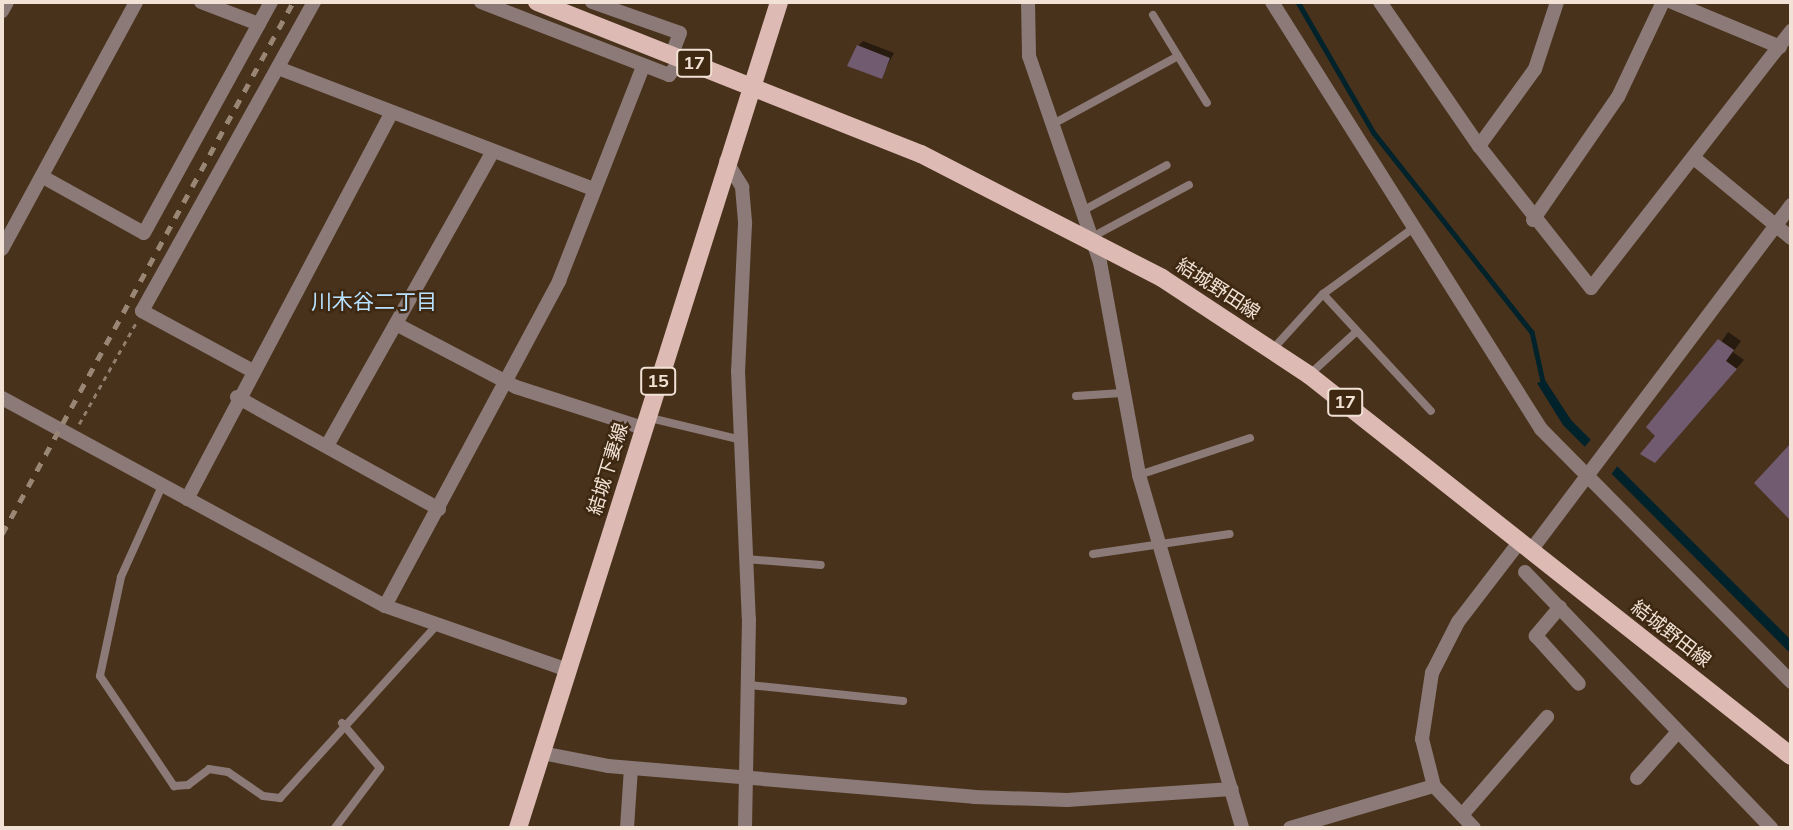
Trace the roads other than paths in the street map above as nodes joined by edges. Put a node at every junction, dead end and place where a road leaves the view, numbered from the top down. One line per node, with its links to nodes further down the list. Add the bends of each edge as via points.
1 (7, 2): 17 (street)
2 (136, 2): 35 (street)
3 (201, 2): 19 (street)
4 (271, 2): 19 (street)
5 (314, 2): 24 (street)
6 (481, 2): 25 (street)
7 (537, 2): 22 (main road, 結城野田線 / 17)
8 (592, 2): 16 (street)
9 (779, 2): 26 (main road, 結城下妻線 / 15)
10 (1028, 2): 29 (street, via 1029,56)
11 (1272, 2): 42 (street)
12 (1380, 2): 30 (street)
13 (1558, 2): 30 (street, via 1535,69)
14 (1663, 2): 40 (street, via 1618,97)
15 (1672, 2): 21 (street)
16 (625, 7): 22 (street, via 680,33)
17 (2, 11)
18 (1153, 15): 23 (lane)
19 (259, 24): 35 (street, via 144,233)
20 (1791, 31): 21 (street)
21 (1780, 47): 32 (street)
22 (677, 56): 25 (street, via 669,75); 26 (main road, 結城野田線 / 17)
23 (1178, 56): 27 (lane); 29 (lane)
24 (278, 68): 28 (street); 50 (street, via 142,311)
25 (643, 68): 37 (street)
26 (750, 85): 33 (main road, 結城下妻線 / 15); 43 (main road, 結城野田線 / 17, via 921,154)
27 (1207, 103)
28 (391, 113): 31 (street); 50 (street)
29 (1053, 124): 39 (street)
30 (1479, 146): 40 (street)
31 (492, 153): 37 (street); 47 (street)
32 (1694, 158): 40 (street, via 1591,288); 41 (street)
33 (726, 161): 58 (main road, 結城下妻線 / 15); 60 (street, via 743,200 738,371)
34 (1167, 165): 39 (lane)
35 (43, 177): 45 (street)
36 (1189, 186): 43 (lane)
37 (594, 189): 52 (street, via 559,281)
38 (1791, 205): 41 (street)
39 (1084, 210): 43 (street)
40 (1533, 220)
41 (1777, 224): 44 (street); 63 (street)
42 (1416, 226): 46 (lane); 63 (street, via 1541,429)
43 (1092, 237): 49 (main road, 結城野田線 / 17); 53 (street)
44 (1791, 238)
45 (2, 249)
46 (1323, 294): 48 (lane); 49 (lane)
47 (396, 324): 52 (street); 61 (street)
48 (1357, 331): 51 (lane); 57 (lane)
49 (1272, 350): 51 (main road, 結城野田線 / 17)
50 (251, 370): 55 (street)
51 (1309, 375): 68 (main road, 結城野田線 / 17)
52 (507, 383): 58 (street); 66 (street)
53 (1122, 393): 54 (lane); 62 (street)
54 (1076, 396)
55 (237, 397): 61 (street); 65 (street)
56 (2, 398): 64 (street)
57 (1431, 411)
58 (645, 422): 60 (lane); 77 (main road, 結城下妻線 / 15)
59 (1250, 438): 62 (lane)
60 (744, 441): 71 (street)
61 (328, 444): 66 (street)
62 (1139, 475): 69 (street)
63 (1587, 476): 68 (street); 78 (street)
64 (162, 486): 65 (street); 83 (lane, via 121,576 100,676 174,786 188,785 209,769 228,772 263,796 280,798)
65 (187, 499): 74 (street)
66 (439, 509): 74 (street)
67 (1230, 534): 69 (lane)
68 (1526, 545): 86 (main road, 結城野田線 / 17); 90 (street, via 1458,622 1432,673 1422,739)
69 (1160, 546): 70 (lane); 91 (street)
70 (1093, 554)
71 (745, 559): 72 (lane); 80 (street)
72 (821, 565)
73 (1525, 572): 75 (street)
74 (385, 606): 76 (street)
75 (1560, 607): 79 (street, via 1536,636); 84 (street)
76 (435, 627): 77 (street); 83 (lane)
77 (568, 670): 85 (main road, 結城下妻線 / 15)
78 (1791, 682)
79 (1579, 684)
80 (749, 685): 81 (lane); 88 (street)
81 (903, 701)
82 (1547, 718): 92 (street)
83 (342, 723): 93 (lane, via 380,768)
84 (1675, 735): 89 (street); 100 (street)
85 (542, 753): 87 (street); 94 (main road, 結城下妻線 / 15)
86 (1791, 756)
87 (631, 768): 88 (street); 95 (street)
88 (742, 774): 91 (street, via 974,797 1067,800); 96 (street)
89 (1637, 778)
90 (1434, 786): 92 (street); 98 (street)
91 (1233, 789): 97 (street)
92 (1462, 815): 99 (street)
93 (335, 828)
94 (518, 828)
95 (626, 828)
96 (745, 828)
97 (1242, 828)
98 (1290, 828)
99 (1474, 828)
100 (1771, 828)

